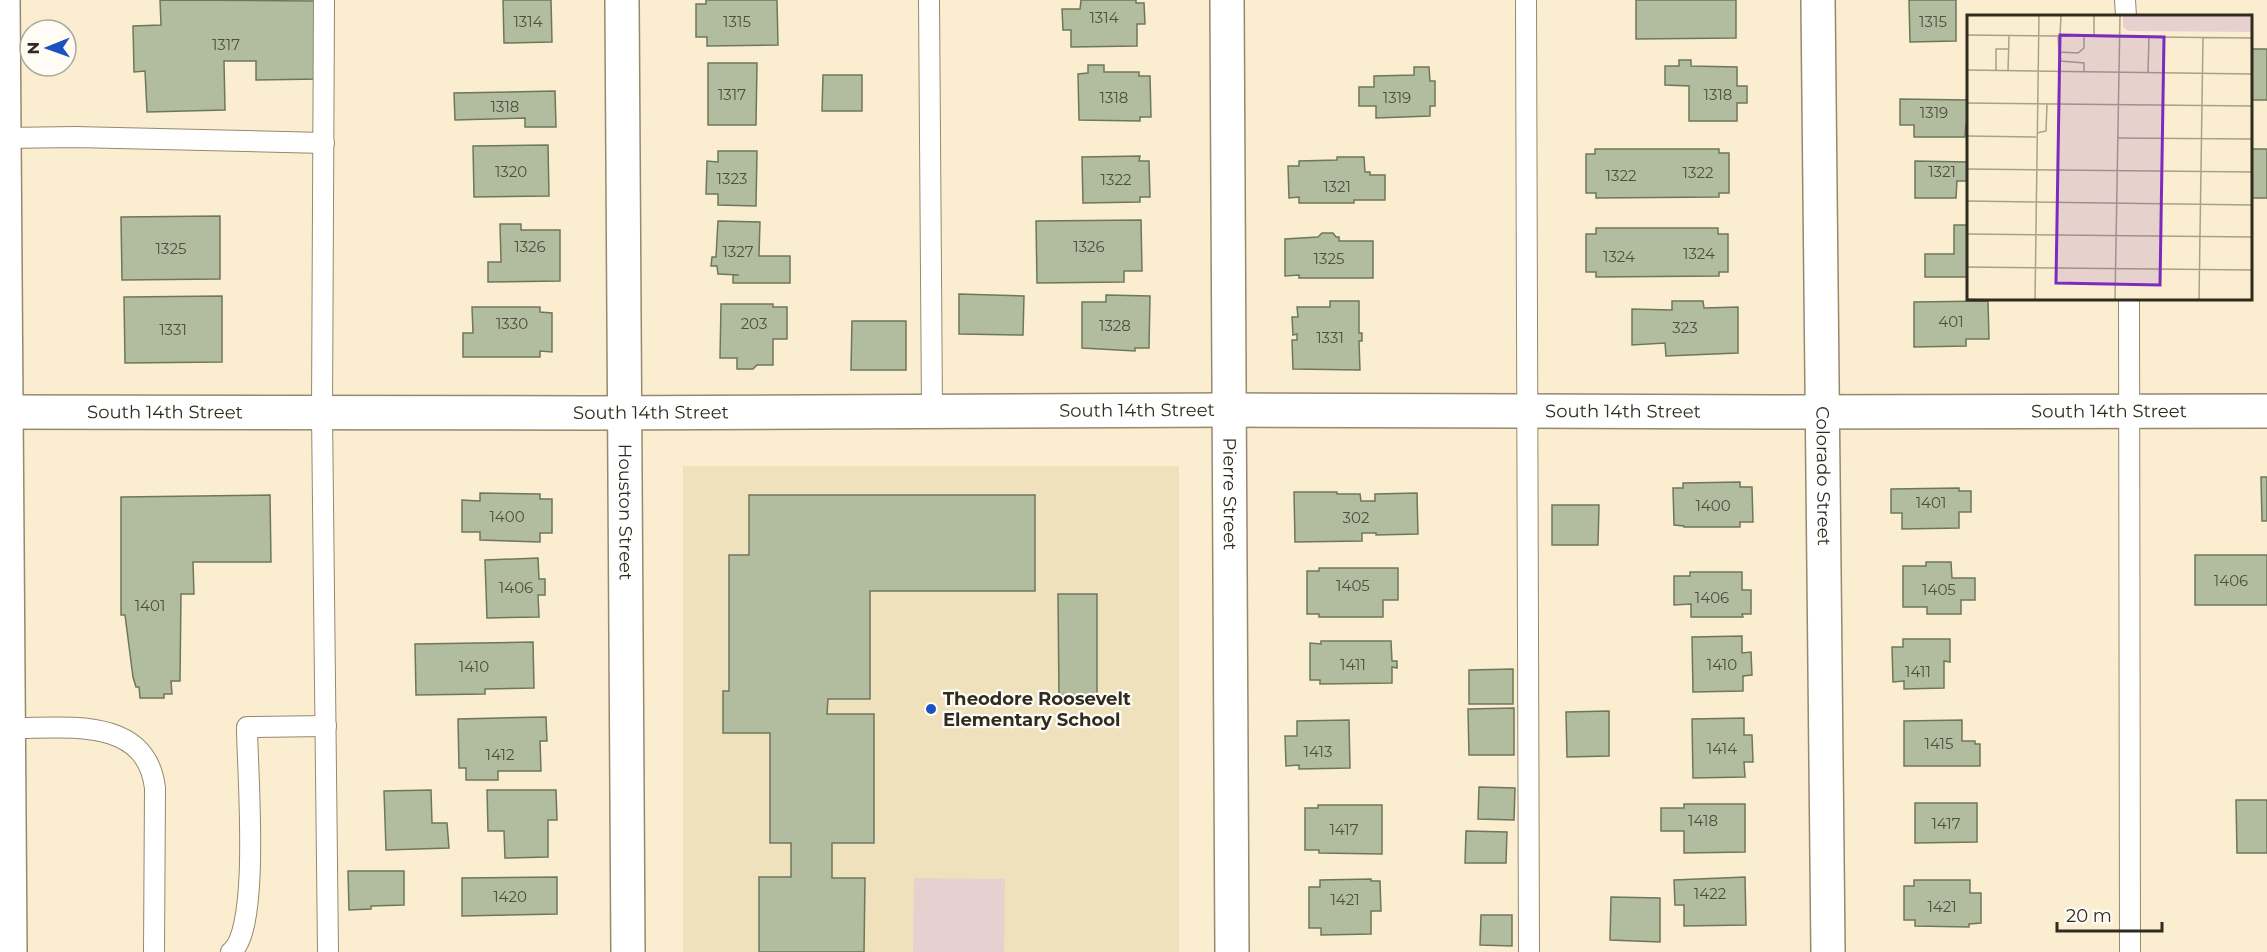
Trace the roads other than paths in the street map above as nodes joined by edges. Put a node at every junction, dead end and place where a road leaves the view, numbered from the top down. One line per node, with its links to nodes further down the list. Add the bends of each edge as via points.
1 (3, 0): 10 (street)
2 (324, 0): 11 (lane)
3 (622, 0): 21 (street, Houston Street)
4 (929, 0): 14 (lane)
5 (1227, 0): 13 (street, Pierre Street)
6 (1526, 0): 15 (lane)
7 (1818, 0): 16 (street, Colorado Street)
8 (2125, 0): 9 (lane)
9 (2126, 15)
10 (4, 138): 11 (lane); 18 (street)
11 (324, 143): 20 (lane)
12 (2128, 300): 19 (lane)
13 (1230, 410): 14 (street, South 14th Street); 15 (street, South 14th Street); 30 (street, Pierre Street)
14 (932, 411): 21 (street, South 14th Street)
15 (1528, 411): 16 (street, South 14th Street); 31 (lane)
16 (1824, 411): 19 (street, South 14th Street); 32 (street, Colorado Street)
17 (2267, 411): 19 (street, South 14th Street)
18 (3, 412): 20 (street, South 14th Street); 22 (street)
19 (2130, 412): 33 (lane)
20 (322, 413): 21 (street, South 14th Street); 23 (lane)
21 (624, 413): 29 (street, Houston Street)
22 (4, 637): 24 (street)
23 (326, 726): 27 (lane, via 247,727 248,898 239,943); 28 (lane)
24 (9, 728): 25 (street); 26 (lane, via 101,730 126,740 145,756 155,788)
25 (7, 951)
26 (154, 952)
27 (231, 952)
28 (328, 952)
29 (628, 952)
30 (1232, 952)
31 (1529, 952)
32 (1828, 952)
33 (2130, 952)

